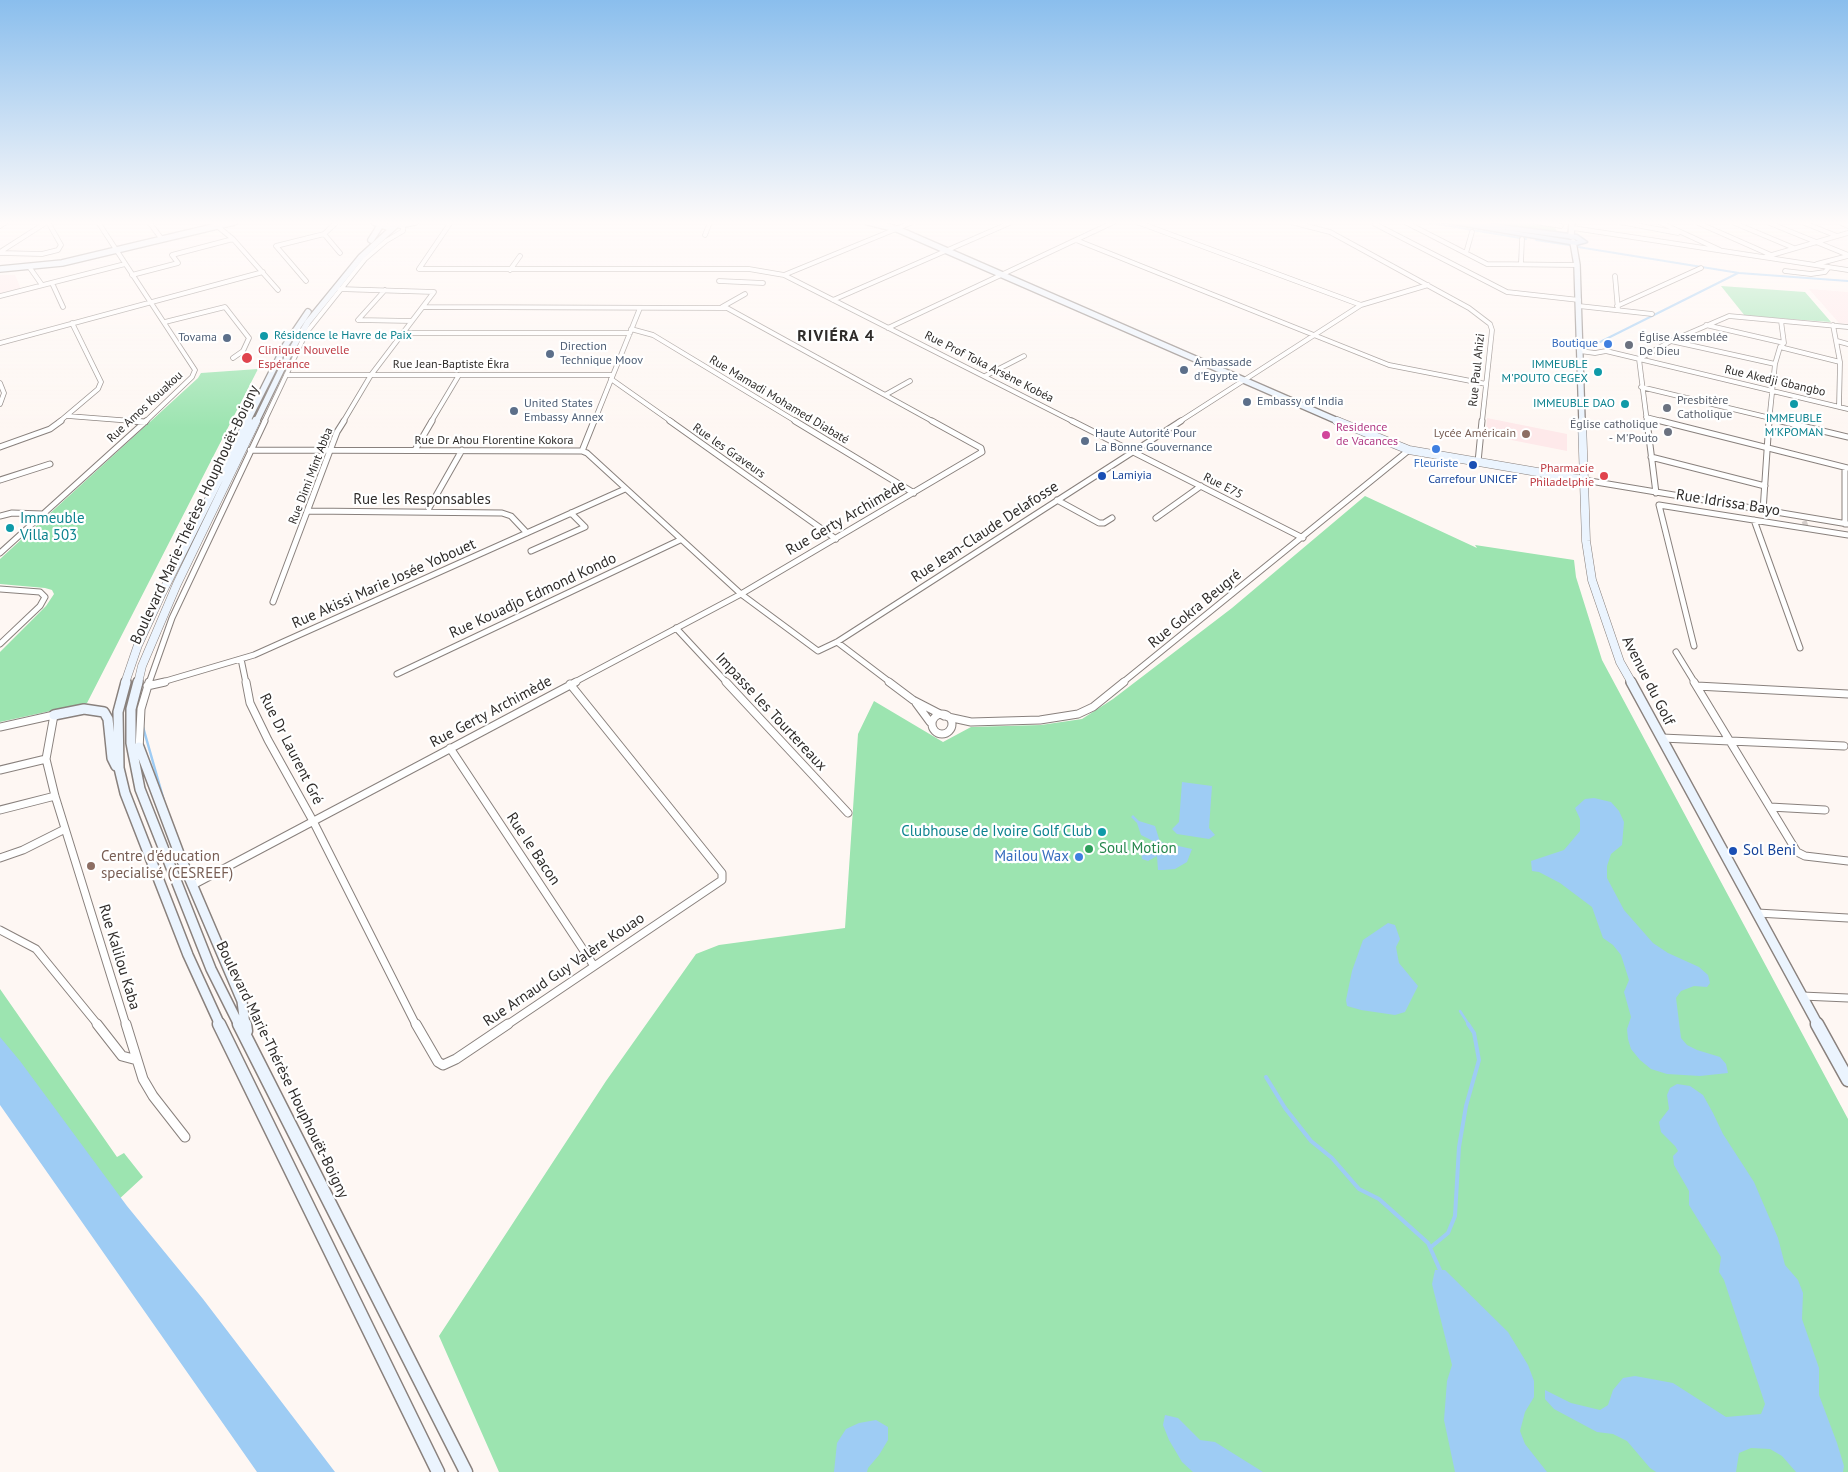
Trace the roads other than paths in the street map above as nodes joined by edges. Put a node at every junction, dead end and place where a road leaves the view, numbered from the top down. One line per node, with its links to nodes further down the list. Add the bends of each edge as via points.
1 (385, 290): 34 (street, via 358,320)
2 (22, 291): 23 (street)
3 (55, 291): 28 (street)
4 (143, 291): 25 (street, Rue Amos Kouakou)
5 (191, 291): 25 (street)
6 (327, 291): 146 (main road, Boulevard Marie-Thérèse Houphouët-Boigny, via 294,331 161,595 132,661 121,695 117,735)
7 (334, 291): 148 (main road, Boulevard Marie-Thérèse Houphouët-Boigny, via 299,334 177,584 142,666 134,693 130,733)
8 (341, 291): 57 (street, via 306,333)
9 (419, 291): 29 (street, Rue Dimi Mint Abba, via 434,291)
10 (815, 291): 24 (street, Rue Prof Toka Arsène Kobéa)
11 (854, 291): 24 (street)
12 (967, 291): 41 (street)
13 (1041, 291): 63 (main road)
14 (1202, 291): 44 (street)
15 (1320, 291): 27 (street)
16 (1410, 291): 27 (street, Rue Jean-Claude Delafosse)
17 (1438, 291): 67 (street, Rue Paul Ahizi, via 1490,324)
18 (1504, 291): 26 (street)
19 (1578, 291): 26 (main road, Avenue du Golf)
20 (1616, 291): 32 (street)
21 (1653, 291): 32 (street)
22 (745, 294): 30 (street)
23 (0, 296)
24 (833, 300): 41 (street, Rue Prof Toka Arsène Kobéa)
25 (151, 301): 36 (street, Rue Amos Kouakou); 37 (street)
26 (1579, 303): 32 (street); 51 (main road, Avenue du Golf)
27 (1361, 306): 44 (street, Rue Jean-Claude Delafosse)
28 (62, 307)
29 (424, 307): 31 (street, Rue Gerty Archimède); 34 (street, Rue Dimi Mint Abba)
30 (722, 307): 31 (street, Rue Gerty Archimède); 70 (street, Rue Gerty Archimède)
31 (640, 308): 42 (street)
32 (1617, 308): 33 (street)
33 (1652, 314)
34 (412, 321): 43 (street, Rue Dimi Mint Abba)
35 (1781, 321): 38 (street, via 1729,316); 39 (street); 48 (street)
36 (165, 322): 53 (street, via 225,307 249,338 243,351); 77 (street, Rue Amos Kouakou, via 195,370)
37 (72, 324): 47 (street); 74 (street, via 101,382 94,393)
38 (1706, 324): 45 (street); 48 (street)
39 (1834, 325): 40 (street); 46 (street)
40 (1848, 327)
41 (888, 328): 60 (street, Rue Prof Toka Arsène Kobéa)
42 (631, 331): 43 (street, Rue Mamadi Mohamed Diabaté); 61 (street); 97 (street, Rue Mamadi Mohamed Diabaté, via 653,335)
43 (404, 333): 58 (street, Rue Dimi Mint Abba)
44 (1313, 335): 63 (street, Rue Jean-Claude Delafosse); 67 (street, via 1396,367)
45 (1671, 341): 54 (street); 56 (street)
46 (1836, 341): 49 (street); 55 (street)
47 (0, 343)
48 (1784, 343): 50 (street)
49 (1848, 344)
50 (1780, 347): 55 (street); 56 (street)
51 (1580, 351): 54 (street, Rue Akedji Gbangbo, via 1606,351); 93 (main road, Avenue du Golf)
52 (1024, 356): 60 (street)
53 (233, 358)
54 (1639, 359): 68 (street); 69 (street, Rue Akedji Gbangbo)
55 (1840, 362): 62 (street)
56 (1775, 364): 69 (street)
57 (288, 375): 58 (street, Rue Jean-Baptiste Ékra); 81 (street)
58 (371, 375): 59 (street, Rue Jean-Baptiste Ékra); 82 (street, Rue Dimi Mint Abba)
59 (459, 375): 61 (street, Rue Jean-Baptiste Ékra); 83 (street)
60 (984, 376): 87 (street, Rue Prof Toka Arsène Kobéa)
61 (611, 377): 86 (street); 114 (street, Rue les Graveurs)
62 (1839, 379): 65 (street); 72 (street)
63 (1245, 380): 85 (main road); 87 (street, Rue Jean-Claude Delafosse)
64 (910, 381): 70 (street)
65 (1848, 382)
66 (0, 383): 71 (street, via 4,393)
67 (1486, 384): 89 (street, Rue Paul Ahizi)
68 (1641, 387): 75 (street); 76 (street)
69 (1771, 390): 72 (street, Rue Akedji Gbangbo); 76 (street)
70 (885, 395): 97 (street, Rue Gerty Archimède, via 982,450)
71 (0, 404)
72 (1839, 406): 73 (street, Rue Akedji Gbangbo)
73 (1848, 409)
74 (68, 416): 77 (street); 79 (street, via 35,436)
75 (1646, 416): 80 (street); 88 (street)
76 (1769, 418): 78 (street); 80 (street)
77 (145, 422): 104 (street, Rue Amos Kouakou)
78 (1848, 437)
79 (0, 447)
80 (1767, 448): 91 (street); 95 (street)
81 (250, 450): 82 (street, Rue Dr Ahou Florentine Kokora); 130 (street, via 172,618)
82 (330, 450): 83 (street, Rue Dr Ahou Florentine Kokora); 101 (street, Rue Dimi Mint Abba)
83 (415, 450): 84 (street, Rue Dr Ahou Florentine Kokora)
84 (462, 450): 86 (street, Rue Dr Ahou Florentine Kokora); 100 (street)
85 (1408, 450): 89 (main road); 113 (street, Rue Gokra Beugré)
86 (582, 451): 96 (street, Rue Dr Ahou Florentine Kokora, via 593,456)
87 (1134, 451): 94 (street, Rue E75); 99 (street, Rue Jean-Claude Delafosse)
88 (1651, 457): 95 (street); 98 (street)
89 (1478, 462): 93 (main road)
90 (50, 464): 92 (street)
91 (1847, 468): 110 (street)
92 (0, 480)
93 (1584, 480): 98 (street); 140 (main road, Avenue du Golf, via 1586,541 1597,599 1620,662)
94 (1201, 486): 107 (street); 113 (street, Rue E75)
95 (1765, 486): 102 (street)
96 (625, 489): 103 (street, Rue Akissi Marie Josée Yobouet); 115 (street, Rue Dr Ahou Florentine Kokora)
97 (914, 493): 114 (street, Rue Gerty Archimède)
98 (1656, 493): 102 (street)
99 (1056, 500): 106 (street, via 1099,523); 122 (street, Rue Jean-Claude Delafosse)
100 (429, 508)
101 (308, 511): 111 (street, Rue les Responsables, via 502,513 510,516); 120 (street, Rue Dimi Mint Abba)
102 (1763, 511): 109 (street)
103 (571, 513): 111 (street, Rue Akissi Marie Josée Yobouet); 116 (street, via 584,527)
104 (43, 514): 105 (street); 117 (street, Rue Amos Kouakou)
105 (0, 516)
106 (1112, 518)
107 (1156, 518)
108 (1754, 520): 109 (street, Rue Idrissa Bayo); 124 (street, Rue Idrissa Bayo, via 1658,506); 125 (street)
109 (1805, 523): 110 (street); 112 (street, Rue Idrissa Bayo)
110 (1847, 524)
111 (527, 533): 127 (street, Rue Akissi Marie Josée Yobouet)
112 (1848, 535)
113 (1303, 538): 137 (street, Rue Gokra Beugré, via 1093,707 1062,718)
114 (836, 539): 119 (street, Rue Gerty Archimède)
115 (680, 540): 119 (street, Rue Dr Ahou Florentine Kokora); 128 (street, Rue Kouadjo Edmond Kondo)
116 (531, 551)
117 (0, 554)
118 (0, 589): 123 (street, via 40,592 45,597 40,606)
119 (741, 594): 121 (street, Rue Gerty Archimède); 122 (street, Rue Jean-Claude Delafosse, via 816,651)
120 (273, 602)
121 (676, 628): 129 (street, Rue Gerty Archimède); 153 (street, Impasse les Tourtereaux)
122 (837, 642): 133 (street, Rue Gokra Beugré)
123 (0, 644)
124 (1694, 646)
125 (1800, 648)
126 (1676, 652): 131 (street)
127 (241, 659): 130 (street, Rue Akissi Marie Josée Yobouet); 154 (street, Rue Dr Laurent Gré, via 250,703)
128 (397, 674)
129 (570, 684): 144 (street, Rue Gerty Archimède); 162 (street, Rue Arnaud Guy Valère Kouao, via 723,877 718,884)
130 (148, 686): 143 (street, via 142,709)
131 (1697, 686): 132 (street); 141 (street)
132 (1848, 694)
133 (913, 700): 135 (street, Rue Gokra Beugré); 136 (street, Rue Gokra Beugré)
134 (54, 715): 138 (street); 145 (street, Rue Kalilou Kaba); 146 (main road, via 84,709 104,712 108,719 112,758)
135 (946, 716): 136 (street, via 935,717); 137 (street, Rue Gokra Beugré); 139 (street, via 953,723)
136 (930, 722): 139 (street, via 932,729 939,732)
137 (971, 722): 139 (street, Rue Gokra Beugré)
138 (0, 728)
139 (951, 729)
140 (1662, 738): 141 (street); 159 (main road, Avenue du Golf)
141 (1730, 741): 142 (street); 150 (street)
142 (1844, 746)
143 (139, 747): 148 (street); 158 (main road)
144 (450, 748): 154 (street, Rue Gerty Archimède); 162 (street, Rue le Bacon)
145 (46, 760): 147 (street); 149 (street, Rue Kalilou Kaba)
146 (119, 768): 169 (main road, Boulevard Marie-Thérèse Houphouët-Boigny, via 191,964)
147 (0, 770)
148 (135, 773): 165 (main road, Boulevard Marie-Thérèse Houphouët-Boigny, via 211,968)
149 (56, 796): 151 (street); 155 (street, Rue Kalilou Kaba)
150 (1770, 807): 152 (street); 157 (street, via 1801,855)
151 (0, 810)
152 (1824, 810)
153 (848, 813)
154 (313, 821): 158 (street, Rue Gerty Archimède); 162 (street, Rue Arnaud Guy Valère Kouao, via 425,1042 443,1065)
155 (65, 829): 156 (street); 166 (street, Rue Kalilou Kaba)
156 (0, 858)
157 (1848, 861)
158 (193, 885): 165 (main road, via 242,1001)
159 (1757, 913): 160 (street); 163 (main road, Avenue du Golf)
160 (1848, 918)
161 (0, 930): 166 (street, via 36,949 122,1056)
162 (594, 966)
163 (1802, 996): 164 (street); 167 (main road, Avenue du Golf)
164 (1848, 998)
165 (247, 1039): 170 (main road, Boulevard Marie-Thérèse Houphouët-Boigny)
166 (137, 1060): 168 (street, Rue Kalilou Kaba, via 153,1096)
167 (1848, 1080)
168 (185, 1137)
169 (438, 1472)
170 (466, 1472)

